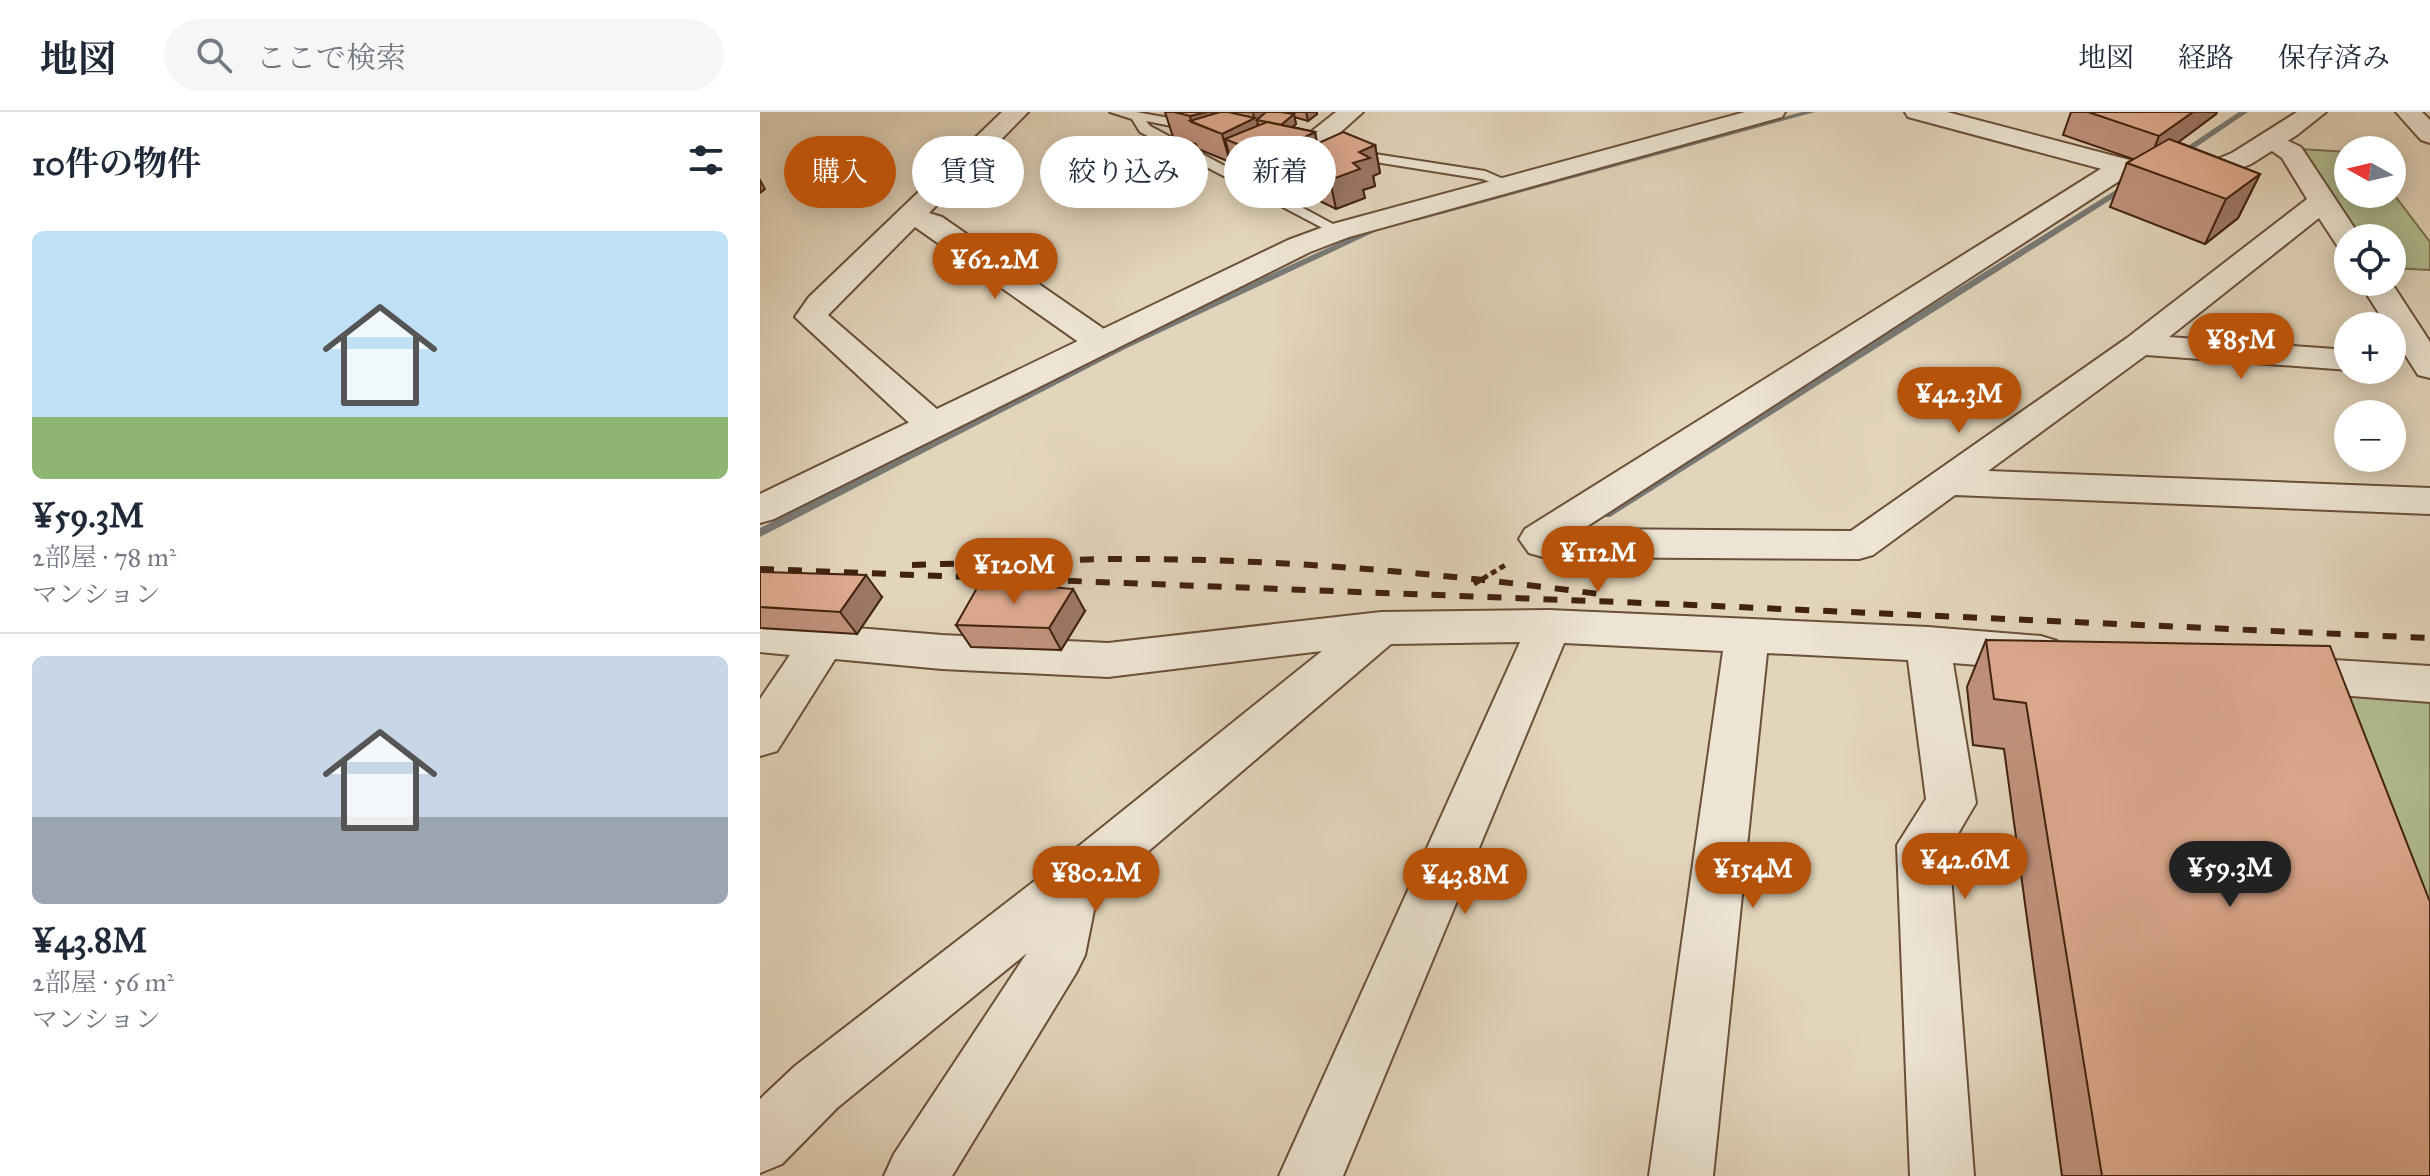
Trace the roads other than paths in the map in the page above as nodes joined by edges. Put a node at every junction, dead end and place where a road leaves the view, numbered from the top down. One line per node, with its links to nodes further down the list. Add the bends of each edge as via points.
1 (1016, 112): 17 (street)
2 (1116, 112): 8 (lane)
3 (1351, 112): 11 (street)
4 (1773, 112): 15 (street)
5 (1917, 112): 14 (street)
6 (2314, 112): 12 (street)
7 (2408, 112): 10 (street)
8 (1136, 116): 9 (lane); 19 (lane, via 1145,129)
9 (1214, 130)
10 (2430, 135)
11 (1321, 136)
12 (2271, 141): 14 (street, via 2197,175); 16 (street, via 2292,153)
13 (1337, 152): 15 (lane, via 1485,175)
14 (2124, 166): 28 (street, via 1539,539 1859,545)
15 (1508, 184): 19 (street)
16 (2322, 201): 18 (street); 23 (street)
17 (909, 216): 22 (street, via 932,223); 27 (street, via 811,317)
18 (2337, 224)
19 (1339, 231): 22 (street)
20 (2389, 296): 21 (street)
21 (2415, 322): 26 (street)
22 (1102, 343): 27 (street)
23 (2139, 345): 24 (street); 28 (street)
24 (2334, 359)
25 (2406, 365): 26 (street)
26 (2429, 367)
27 (933, 425): 30 (street)
28 (1946, 482): 29 (street)
29 (2430, 501)
30 (760, 510)
31 (1549, 626): 32 (street); 33 (street); 46 (street)
32 (1381, 628): 35 (street, via 1108,660); 43 (street)
33 (1747, 635): 36 (street); 47 (street)
34 (760, 636): 35 (street)
35 (822, 643): 42 (street)
36 (1928, 644): 37 (street); 48 (street, via 1951,803 1923,845)
37 (2083, 657)
38 (2238, 670): 39 (street)
39 (2300, 675): 40 (street); 41 (street)
40 (2430, 684)
41 (2321, 729)
42 (760, 737)
43 (1073, 883): 44 (street, via 816,1087); 45 (street, via 1057,955)
44 (760, 1142)
45 (916, 1176)
46 (1311, 1176)
47 (1681, 1176)
48 (1942, 1176)

